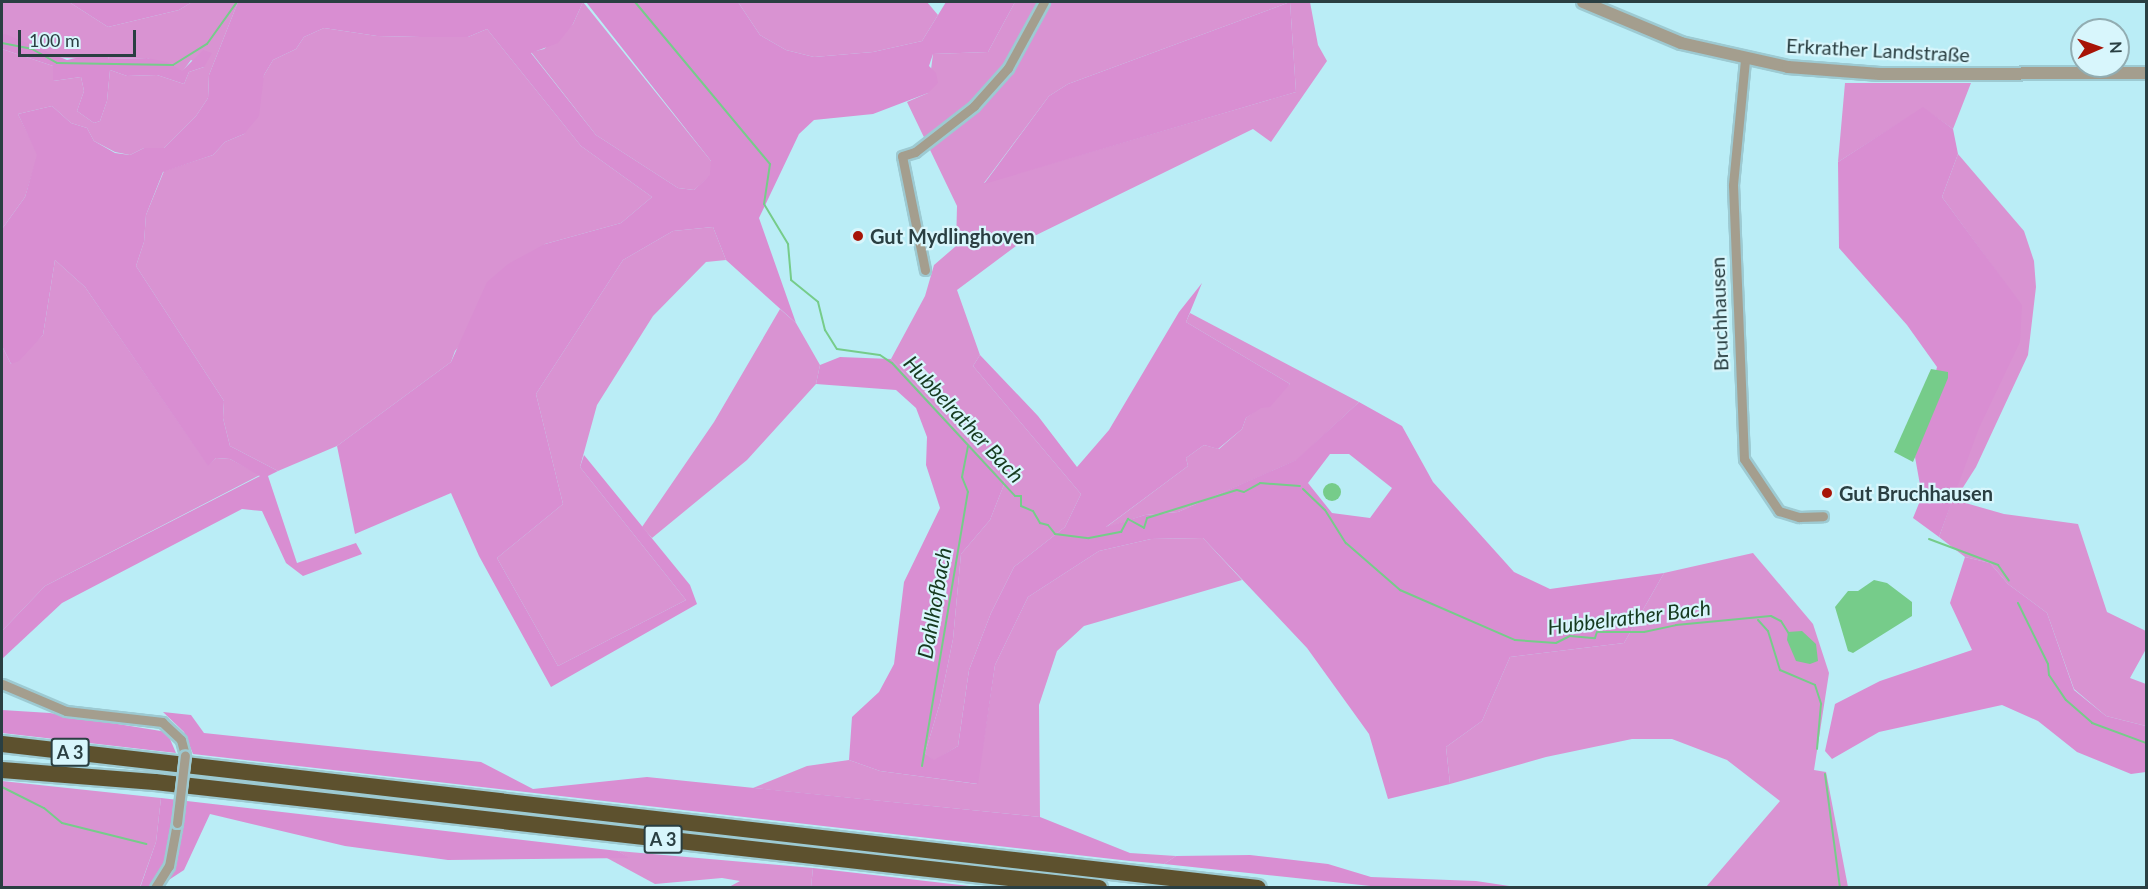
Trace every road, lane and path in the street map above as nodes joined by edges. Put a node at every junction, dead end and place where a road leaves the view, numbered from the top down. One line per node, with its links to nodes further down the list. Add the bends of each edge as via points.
1 (1044, 2): 5 (street, via 1008,68 974,106 915,152 902,156)
2 (1583, 2): 3 (street, Erkrather Landstraße, via 1657,34)
3 (1745, 60): 4 (street, Erkrather Landstraße, via 1880,74); 6 (street, Bruchhausen, via 1733,185 1744,459 1779,511 1799,517)
4 (2146, 73)
5 (925, 270)
6 (1823, 516)
7 (2, 684): 10 (street, bridge, via 66,711 162,722 181,740 185,755 177,823 169,866)
8 (2, 744): 12 (highway, A 3)
9 (2, 770): 11 (highway, A 3, via 165,783)
10 (155, 888)
11 (1099, 888)
12 (1258, 888)

